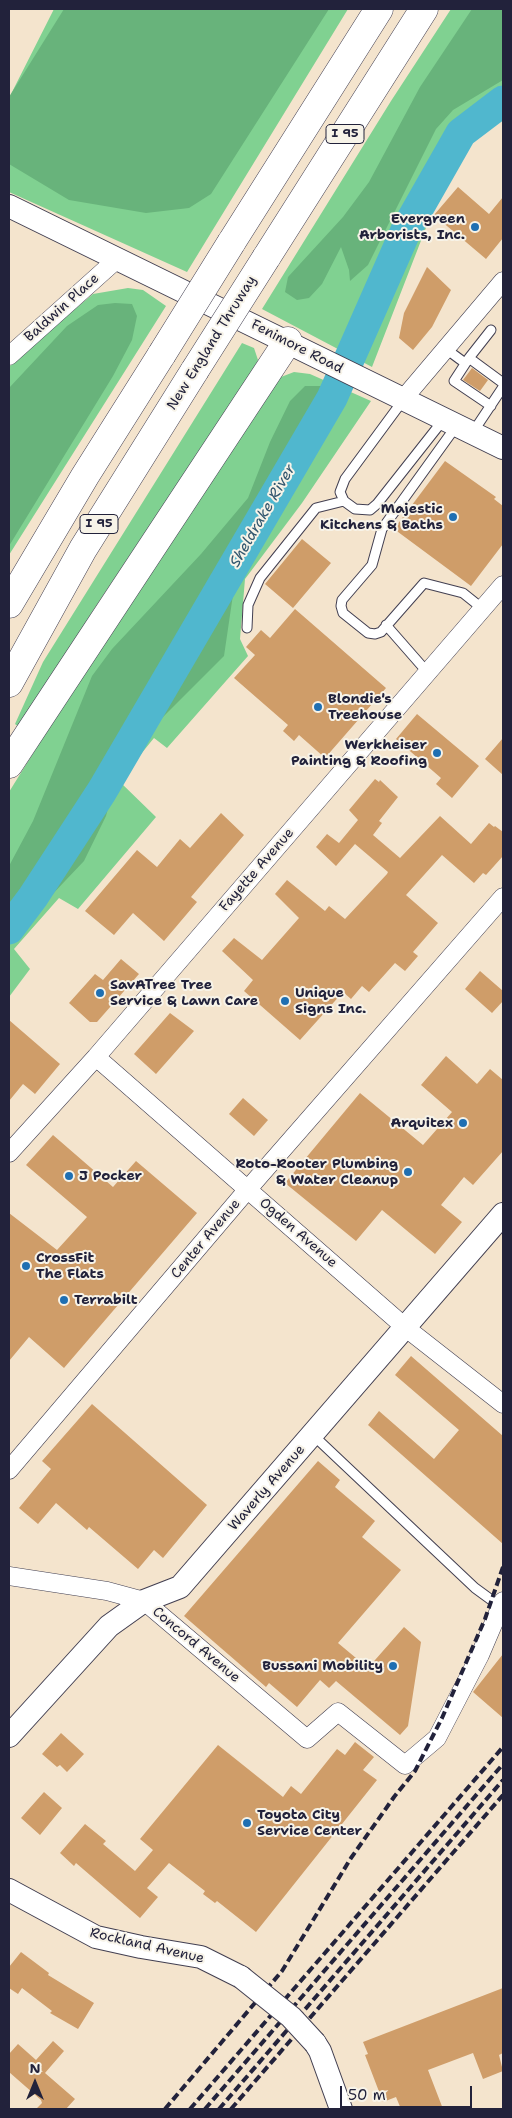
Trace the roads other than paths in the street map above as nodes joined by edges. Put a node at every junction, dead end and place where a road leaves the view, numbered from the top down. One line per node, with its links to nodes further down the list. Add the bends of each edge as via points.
1 (379, 9): 18 (highway, I 95, bridge, via 85,476)
2 (424, 9): 23 (highway, New England Thruway / I 95, bridge, via 83,550)
3 (9, 206): 4 (street, Fenimore Road)
4 (116, 260): 7 (street, Fenimore Road); 9 (street, Baldwin Place)
5 (503, 281): 8 (street)
6 (492, 330): 10 (lane)
7 (288, 341): 12 (street, Fenimore Road); 24 (highway)
8 (446, 349): 10 (lane); 12 (street)
9 (9, 356)
10 (467, 361): 11 (lane); 13 (lane, via 454,380)
11 (503, 385): 13 (lane)
12 (404, 398): 14 (street, Fenimore Road); 16 (lane, via 345,479 340,492)
13 (491, 406): 14 (lane)
14 (458, 425): 15 (street, Fenimore Road); 16 (lane, via 370,510 355,510); 20 (lane, via 382,529 372,565 342,600 343,613 368,633 375,634)
15 (503, 448)
16 (344, 501): 21 (lane, via 316,508 260,578 248,604)
17 (500, 595): 19 (street, Fayette Avenue)
18 (9, 604)
19 (483, 609): 20 (lane, via 463,593 424,583); 22 (street, Fayette Avenue)
20 (386, 625): 22 (lane)
21 (247, 628)
22 (428, 673): 26 (street, Fayette Avenue)
23 (9, 683)
24 (9, 764)
25 (503, 897): 28 (street, Center Avenue)
26 (96, 1057): 27 (street, Fayette Avenue); 28 (street, Ogden Avenue)
27 (9, 1153)
28 (248, 1189): 30 (street, Ogden Avenue); 33 (street, Center Avenue)
29 (503, 1214): 30 (street, Waverly Avenue)
30 (406, 1328): 31 (street, Ogden Avenue); 32 (street, Waverly Avenue)
31 (503, 1404)
32 (313, 1435): 35 (street, Waverly Avenue, via 180,1587); 36 (lane, via 475,1588)
33 (9, 1470)
34 (9, 1576): 35 (street, Concord Avenue, via 106,1591)
35 (144, 1601): 36 (street, Concord Avenue, via 307,1739 338,1712 405,1765 437,1738); 37 (street, Waverly Avenue, via 109,1626)
36 (502, 1604)
37 (9, 1736)
38 (9, 1890): 39 (street, Rockland Avenue, bridge, via 96,1937 201,1957 241,1977 291,2017 315,2043)
39 (340, 2109)

